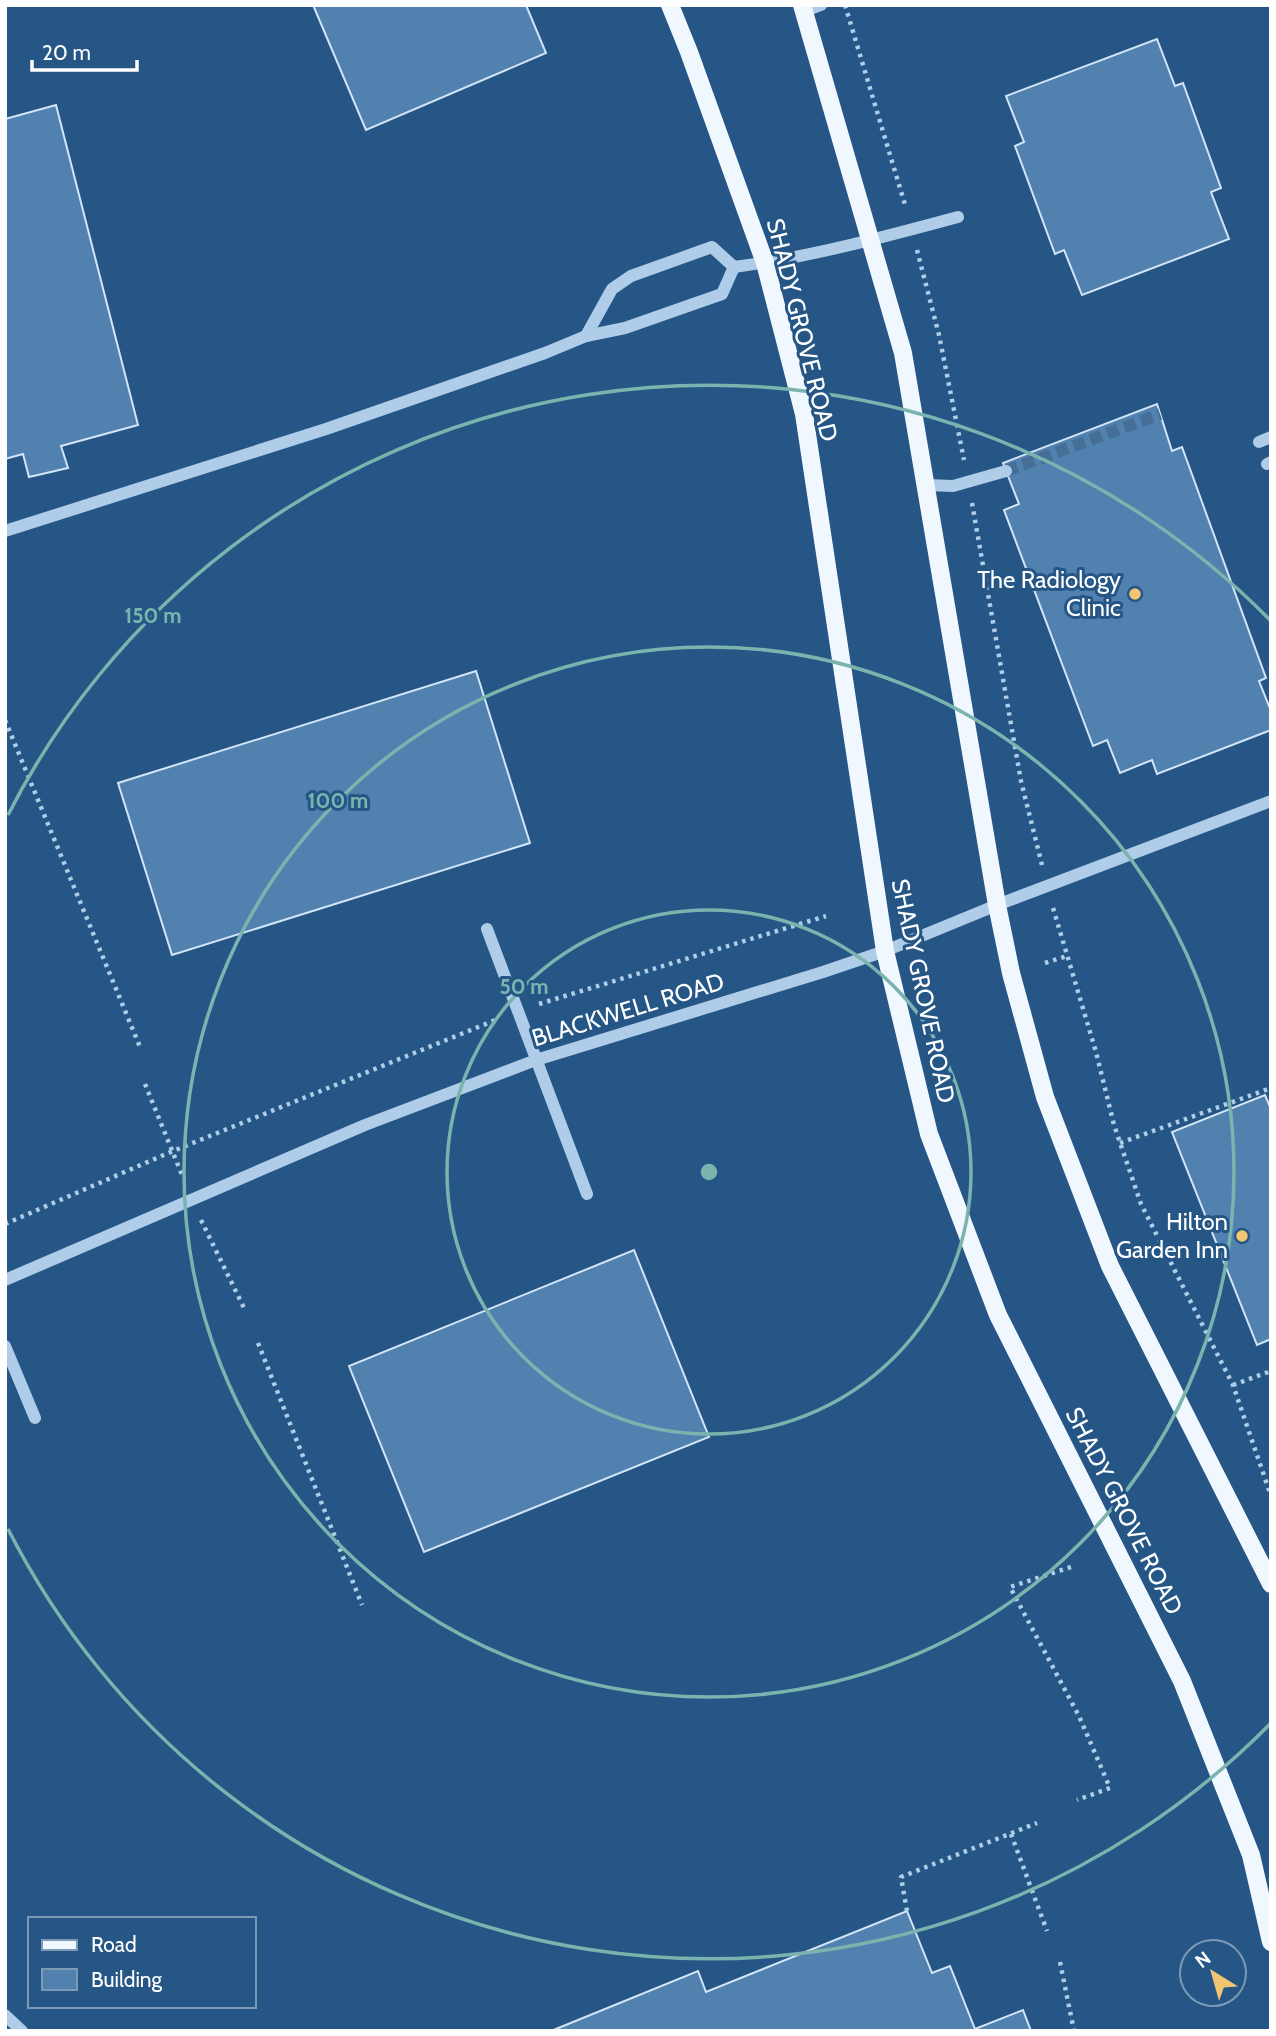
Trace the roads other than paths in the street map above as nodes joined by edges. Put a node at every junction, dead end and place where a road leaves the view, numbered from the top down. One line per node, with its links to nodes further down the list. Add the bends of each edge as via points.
1 (670, 5): 5 (main road, SHADY GROVE ROAD)
2 (810, 7): 4 (main road)
3 (958, 217): 4 (street)
4 (870, 241): 5 (street); 9 (main road, via 903,353)
5 (765, 263): 6 (street); 14 (main road, SHADY GROVE ROAD, via 804,414)
6 (734, 267): 7 (street, via 722,295 625,328); 7 (street, via 712,247 631,276 612,289)
7 (586, 336): 10 (street, via 326,429)
8 (1006, 471): 9 (street, via 953,486)
9 (926, 485): 12 (main road)
10 (5, 531)
11 (1271, 800): 12 (street, BLACKWELL ROAD)
12 (997, 905): 14 (street, BLACKWELL ROAD); 20 (main road, via 1045,1097 1110,1266)
13 (487, 929): 15 (street)
14 (885, 951): 15 (street, BLACKWELL ROAD); 21 (main road, SHADY GROVE ROAD, via 929,1134 998,1315 1182,1681 1251,1855)
15 (536, 1060): 16 (street); 17 (street, BLACKWELL ROAD, via 365,1125)
16 (587, 1194)
17 (5, 1280)
18 (5, 1346): 19 (street)
19 (35, 1418)
20 (1271, 1584)
21 (1271, 1942)
22 (5, 2015): 23 (street)
23 (22, 2031)

